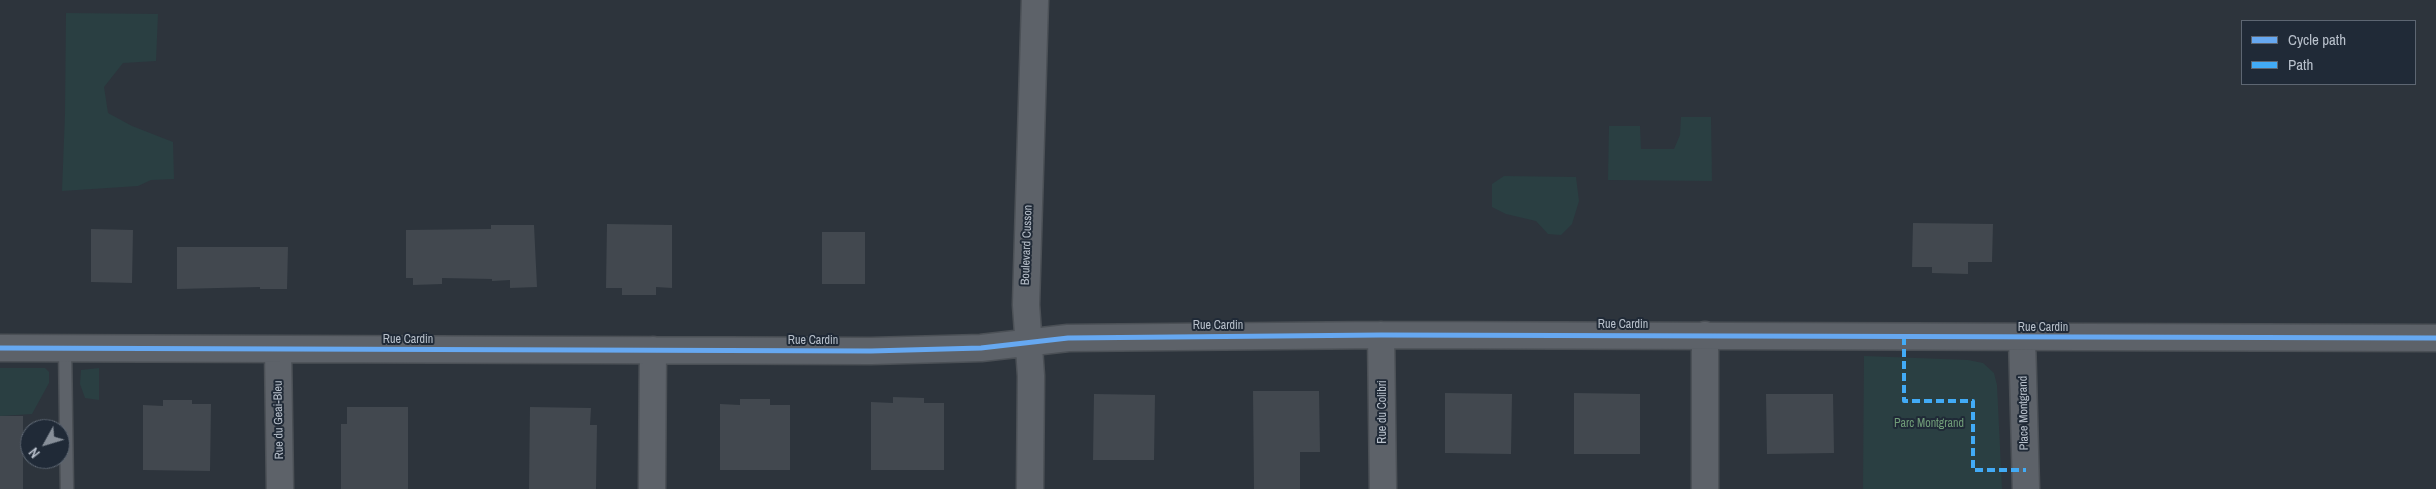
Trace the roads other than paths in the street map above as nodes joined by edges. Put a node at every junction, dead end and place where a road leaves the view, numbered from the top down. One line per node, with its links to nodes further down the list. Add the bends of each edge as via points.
1 (1035, 0): 6 (street, Boulevard Cusson, via 1026,305)
2 (1381, 335): 3 (street, Rue Cardin); 6 (street, Rue Cardin, via 1068,338); 15 (street, Rue du Colibri)
3 (1705, 336): 4 (street, Rue Cardin); 16 (street)
4 (2022, 338): 5 (street, Rue Cardin); 17 (street, Place Montgrand)
5 (2436, 338)
6 (1028, 342): 10 (street, Rue Cardin, via 981,348 871,351); 14 (street, Boulevard Cusson, via 1031,376)
7 (0, 348): 8 (street, Rue Cardin)
8 (65, 348): 9 (street, Rue Cardin); 11 (lane)
9 (278, 350): 10 (street, Rue Cardin); 12 (street, Rue du Geai-Bleu)
10 (653, 350): 13 (street)
11 (67, 489)
12 (280, 489)
13 (652, 489)
14 (1030, 489)
15 (1383, 489)
16 (1705, 489)
17 (2026, 489)

